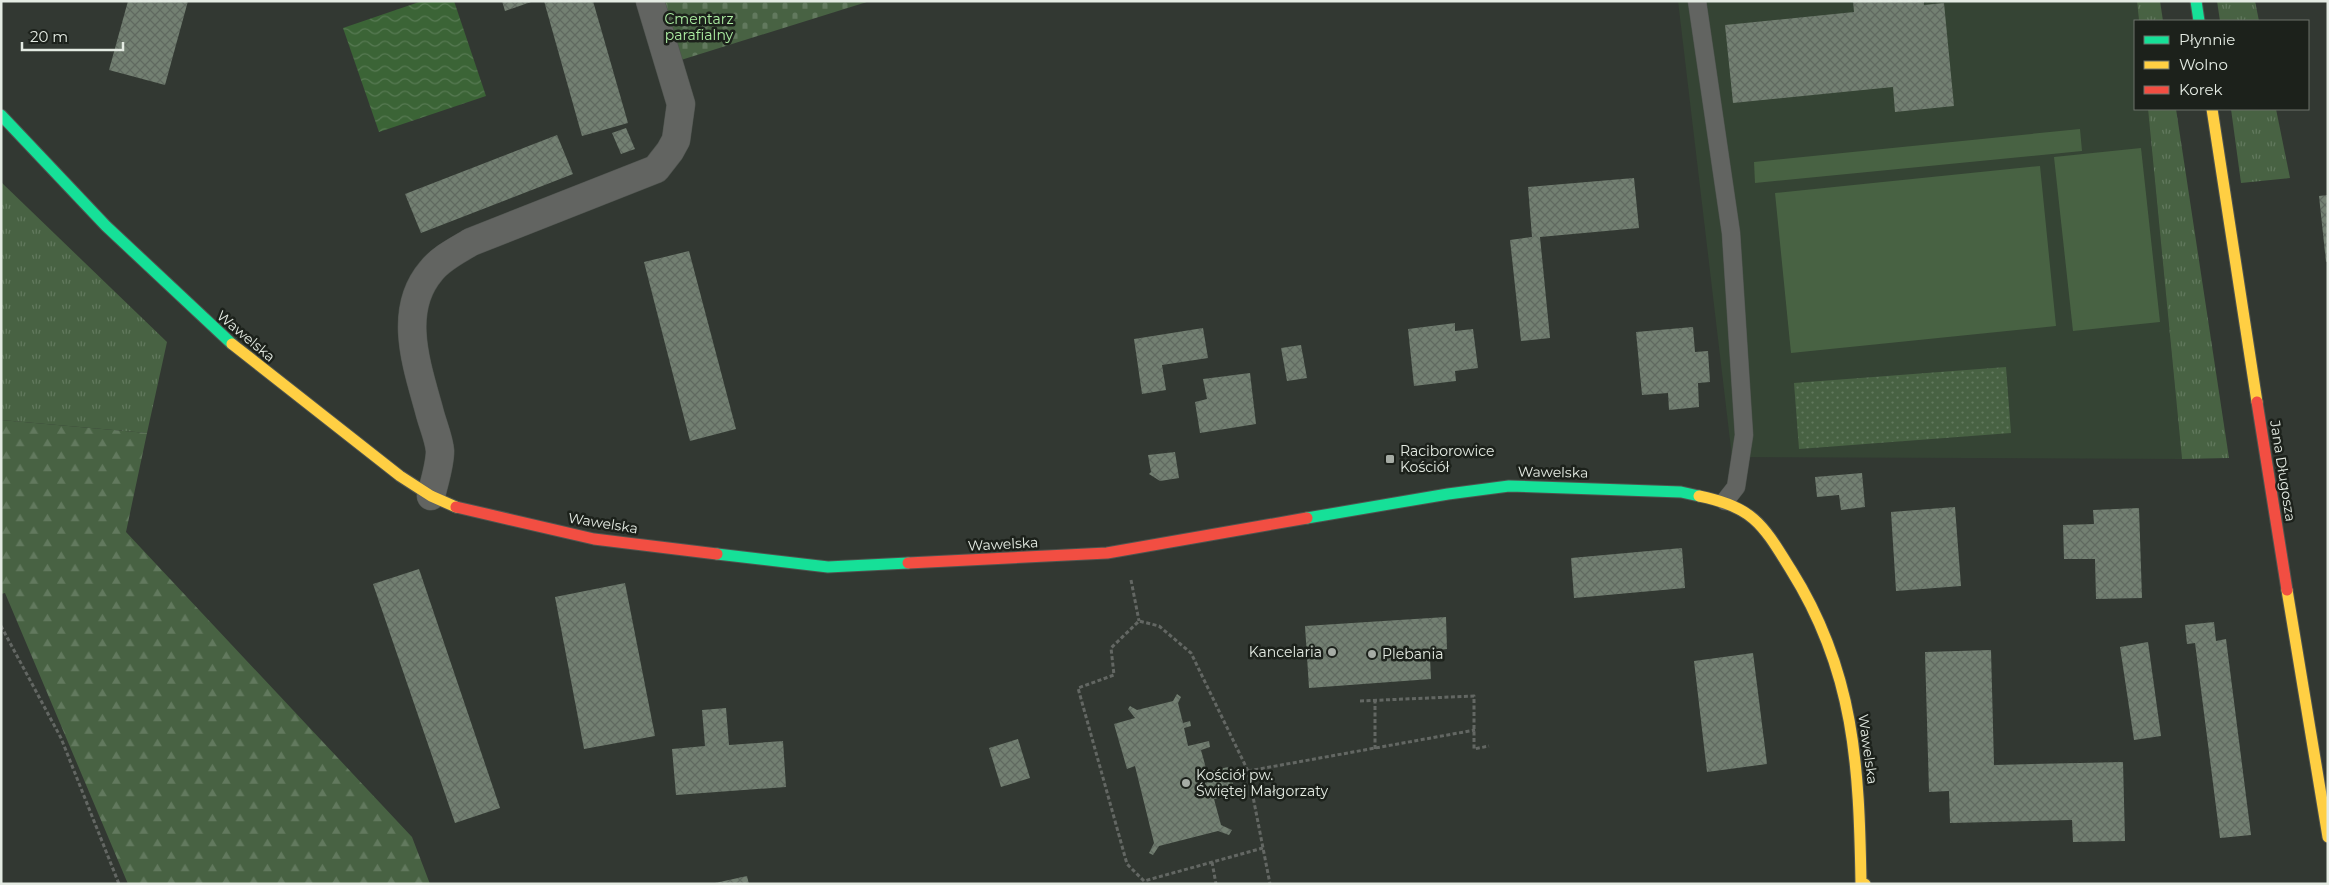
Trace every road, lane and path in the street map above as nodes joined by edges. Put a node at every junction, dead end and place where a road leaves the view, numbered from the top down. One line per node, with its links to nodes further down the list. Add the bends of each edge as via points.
1 (650, 1): 7 (street, via 681,104 676,140 656,169 471,242 431,270 415,299 411,327 416,360 440,452)
2 (1696, 1): 8 (lane, via 1731,233 1744,435 1736,487)
3 (2196, 1): 4 (street)
4 (2199, 20)
5 (2212, 110): 18 (street, Jana Długosza)
6 (1, 115): 7 (street, Wawelska, via 106,226 205,321 400,476)
7 (431, 496): 9 (street, Wawelska, via 459,508 594,538 828,567 1107,554)
8 (1725, 501): 9 (street, Wawelska, via 1681,492 1509,486); 24 (street, Wawelska, via 1742,509 1759,523 1774,542 1805,592 1827,637 1841,680 1854,743)
9 (1125, 550): 10 (path)
10 (1138, 621): 17 (path, via 1160,626 1191,654); 20 (path, via 1111,648 1114,675 1078,688 1126,864 1144,881)
11 (1, 626): 21 (path, via 61,738)
12 (1360, 701): 13 (path)
13 (1375, 701): 14 (path, via 1474,696); 16 (path)
14 (1474, 730): 15 (path, via 1474,749); 16 (path)
15 (1489, 746)
16 (1375, 749): 17 (path)
17 (1248, 771): 19 (path)
18 (2328, 837)
19 (1263, 848): 20 (path); 23 (path)
20 (1212, 862): 22 (path)
21 (119, 884)
22 (1216, 884)
23 (1270, 884)
24 (1862, 884)

